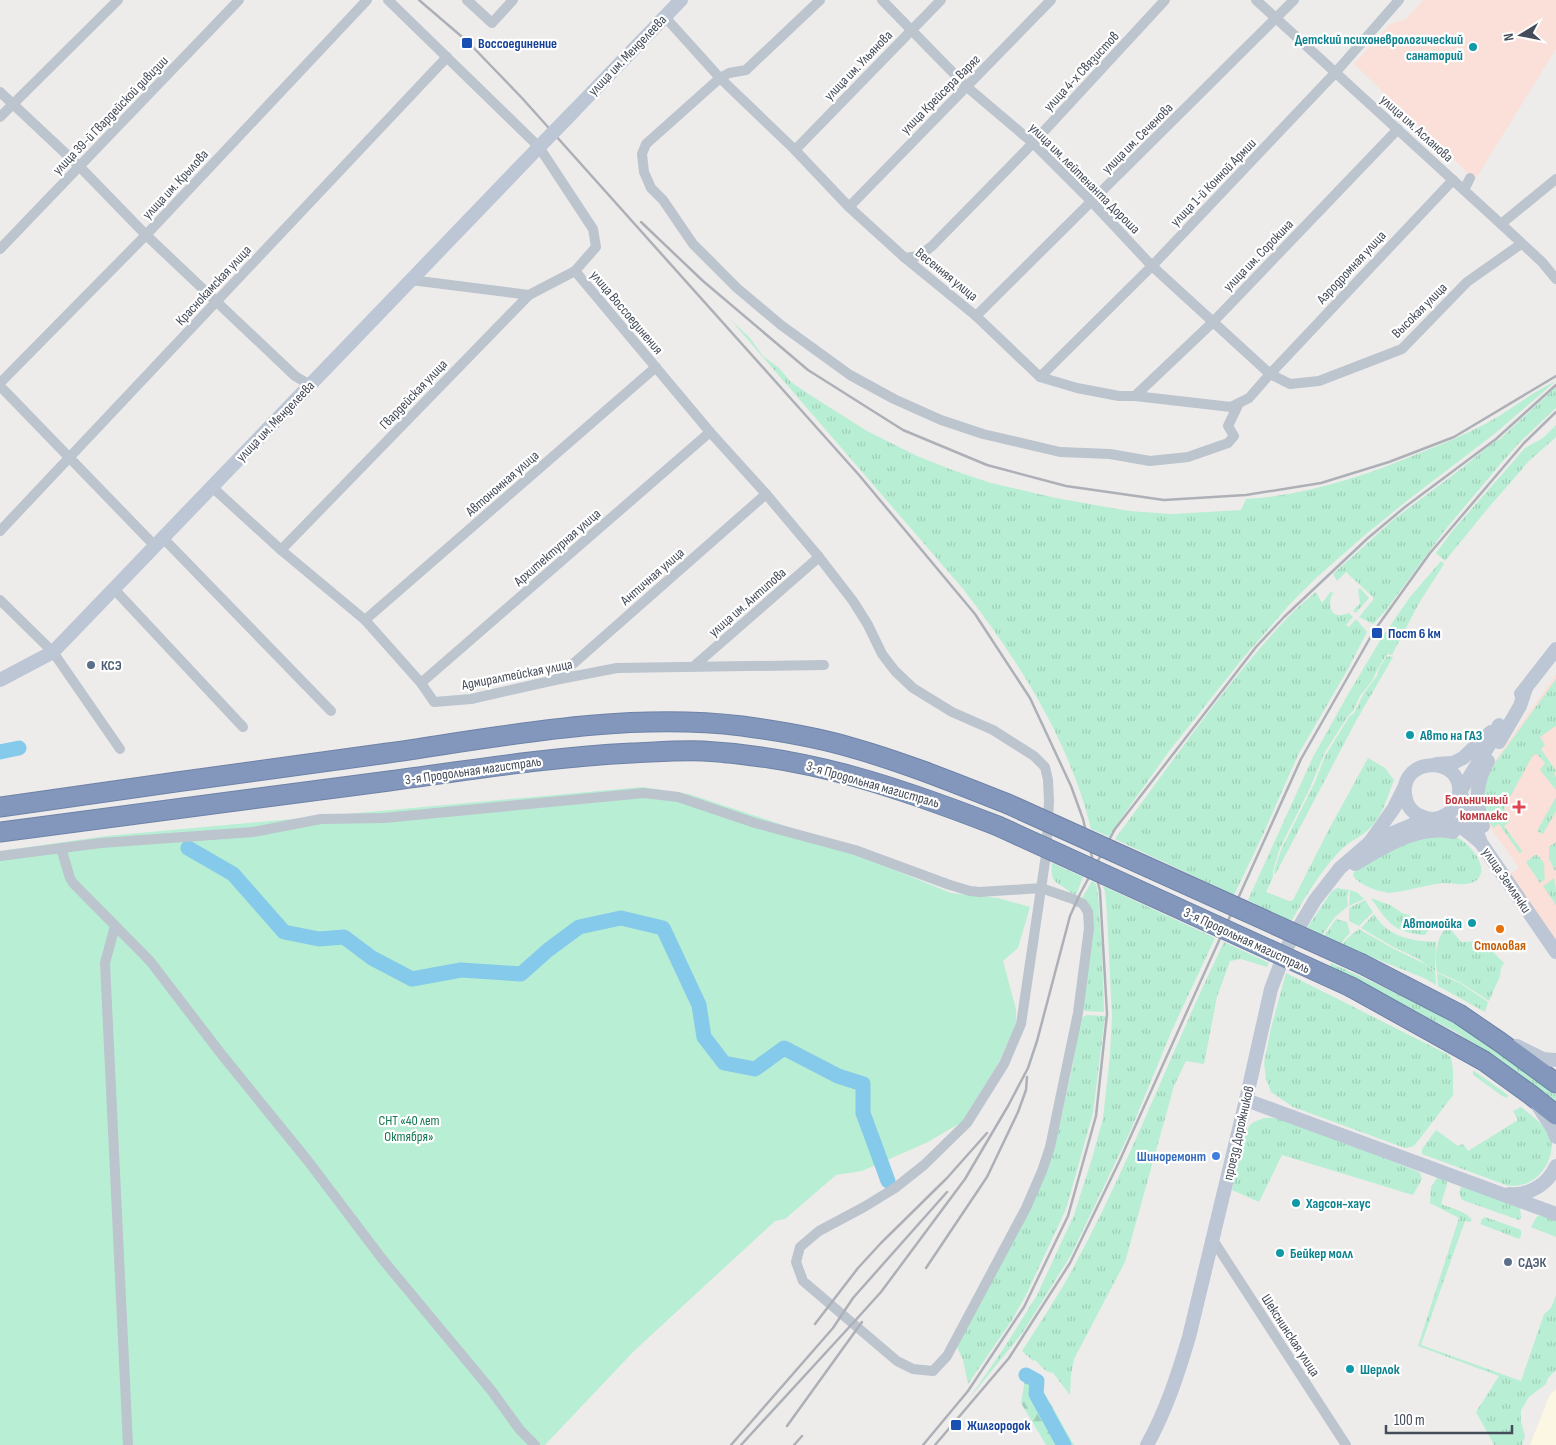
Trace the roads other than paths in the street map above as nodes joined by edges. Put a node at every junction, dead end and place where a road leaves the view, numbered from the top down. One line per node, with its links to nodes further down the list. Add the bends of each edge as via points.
1 (118, 0): 24 (street)
2 (239, 0): 30 (street, улица 39-й Гвардейской дивизии)
3 (367, 0): 38 (street, улица им. Крылова)
4 (388, 0): 19 (street, улица Воссоединения)
5 (467, 0): 6 (street, via 492,23)
6 (514, 0)
7 (681, 0): 16 (main road, улица им. Менделеева)
8 (820, 0): 21 (street, via 746,70)
9 (882, 0): 18 (street, улица им. лейтенанта Дороша)
10 (941, 0): 18 (street, улица им. Ульянова)
11 (1051, 0): 22 (street, улица Крейсера Варяг)
12 (1165, 0): 27 (street, улица 4-х Связистов)
13 (1256, 0): 17 (street, улица им. Асланова)
14 (1294, 0): 17 (street, улица им. Сеченова)
15 (1399, 0): 20 (street, улица 1-й Конной Армии)
16 (665, 17): 21 (street, Весенняя улица); 28 (main road, улица им. Менделеева, bridge)
17 (1276, 19): 20 (street, улица им. Асланова); 35 (street, улица им. Сеченова)
18 (911, 30): 22 (street, улица им. лейтенанта Дороша); 29 (street, улица им. Ульянова)
19 (447, 57): 28 (street, улица Воссоединения); 47 (street, Краснокамская улица)
20 (1335, 74): 26 (street, улица им. Асланова); 42 (street, улица 1-й Конной Армии)
21 (720, 78): 29 (street, Весенняя улица); 56 (street, via 646,144 642,154 644,172 651,188 693,244 737,288 850,375 894,399 982,434 1060,452 1110,454 1150,461 1188,457 1228,443 1234,436 1228,426)
22 (967, 87): 27 (street, улица им. лейтенанта Дороша); 36 (street, улица Крейсера Варяг)
23 (0, 92): 24 (street)
24 (12, 105): 25 (street); 30 (street)
25 (0, 117)
26 (1398, 129): 33 (street, улица им. Асланова); 49 (street, улица им. Сорокина)
27 (1033, 143): 35 (street, улица им. лейтенанта Дороша); 41 (street, улица 4-х Связистов, via 932,246 919,256)
28 (540, 147): 43 (street, улица Воссоединения, via 593,228 596,247); 45 (main road, улица им. Менделеева)
29 (795, 150): 36 (street, Весенняя улица)
30 (80, 167): 38 (street); 40 (street, улица 39-й Гвардейской дивизии)
31 (1470, 178): 34 (street)
32 (1556, 179): 37 (street)
33 (1453, 180): 34 (street, улица им. Асланова); 51 (street, Аэродромная улица)
34 (1464, 190): 37 (street, улица им. Асланова)
35 (1092, 202): 42 (street, улица им. лейтенанта Дороша); 48 (street, улица им. Сеченова)
36 (849, 207): 41 (street, Весенняя улица)
37 (1501, 224): 39 (street, улица им. Асланова)
38 (146, 235): 47 (street); 53 (street, улица им. Крылова)
39 (1522, 244): 44 (street, улица им. Асланова); 51 (street, Высокая улица, via 1467,282 1402,349 1319,381 1290,384)
40 (0, 249)
41 (905, 258): 48 (street, Весенняя улица)
42 (1152, 266): 49 (street, улица им. лейтенанта Дороша); 52 (street, улица 1-й Конной Армии)
43 (575, 271): 46 (street, Гвардейская улица); 50 (street, улица Воссоединения)
44 (1556, 279)
45 (411, 280): 46 (street); 54 (main road, улица им. Менделеева)
46 (529, 295): 63 (street, Гвардейская улица)
47 (216, 302): 54 (street, via 295,376); 58 (street, Краснокамская улица)
48 (976, 316): 52 (street, Весенняя улица)
49 (1213, 322): 51 (street, улица им. лейтенанта Дороша); 55 (street, улица им. Сорокина)
50 (656, 367): 57 (street, улица Воссоединения); 67 (street, Автономная улица)
51 (1270, 374): 56 (street, via 1249,398)
52 (1040, 376): 55 (street, Весенняя улица, via 1077,388)
53 (0, 384): 58 (street)
54 (310, 385): 59 (main road, улица им. Менделеева)
55 (1135, 396): 56 (street, Весенняя улица, via 1211,406 1231,407)
56 (1239, 403)
57 (710, 432): 60 (street, улица Воссоединения); 74 (street, Архитектурная улица)
58 (68, 458): 61 (street, Краснокамская улица); 62 (street)
59 (212, 487): 62 (main road, улица им. Менделеева); 63 (street, Адмиралтейская улица)
60 (766, 494): 64 (street, улица Воссоединения); 73 (street, Античная улица)
61 (0, 530)
62 (159, 542): 65 (main road, улица им. Менделеева); 76 (street)
63 (281, 550): 67 (street, Адмиралтейская улица)
64 (819, 557): 71 (street, улица им. Антипова); 92 (street, улица Воссоединения, via 868,624 882,654 913,688 952,712 1020,746 1045,767 1049,801)
65 (114, 589): 69 (main road, улица им. Менделеева); 78 (street)
66 (0, 600): 69 (street)
67 (365, 620): 74 (street, Адмиралтейская улица)
68 (1556, 649): 75 (main road)
69 (53, 652): 72 (main road, улица им. Менделеева); 79 (street)
70 (824, 665): 71 (street, Адмиралтейская улица)
71 (693, 667): 73 (street, Адмиралтейская улица, via 617,668)
72 (0, 680)
73 (555, 680): 74 (street, Адмиралтейская улица, via 471,699 434,702)
74 (421, 683)
75 (1526, 688): 77 (main road); 91 (main road, via 1520,706 1482,771 1476,797 1487,838)
76 (331, 711)
77 (1498, 725): 80 (main road, via 1463,758); 82 (main road)
78 (243, 727)
79 (120, 748)
80 (1436, 764): 81 (main road, via 1419,767 1412,772); 82 (main road, via 1450,771)
81 (1405, 788): 84 (main road, via 1407,804 1418,816); 87 (main road, проезд Дорожников)
82 (1460, 792): 84 (main road, via 1448,814); 86 (main road, улица Землячки)
83 (0, 808): 95 (highway, 3-я Продольная магистраль, bridge, via 508,735 615,723 703,722 740,726 852,747 898,761 1008,804 1362,964)
84 (1429, 819): 86 (main road, via 1459,826); 87 (main road, проезд Дорожников)
85 (0, 832): 98 (highway, 3-я Продольная магистраль, bridge, via 512,764 618,754 702,751 803,764 932,800 998,826 1351,987 1484,1061)
86 (1482, 842): 91 (main road, улица Землячки)
87 (1369, 843): 90 (main road, проезд Дорожников)
88 (60, 848): 89 (street); 92 (street, via 253,832 321,819 384,818 644,793 678,797 755,823 855,850 970,891); 93 (street, via 73,883)
89 (0, 856)
90 (1340, 868): 91 (main road, via 1400,839 1436,829 1456,833); 99 (main road, проезд Дорожников, via 1315,900 1287,947 1271,989)
91 (1502, 873): 94 (main road, улица Землячки)
92 (1041, 888): 92 (street, улица Воссоединения, via 1083,904 1088,912 1089,928 1078,1013 1050,1147 1026,1208 947,1356 933,1371 913,1369 897,1361 803,1281 796,1262 800,1247 819,1231 895,1188 967,1123 1004,1064 1020,1024)
93 (115, 926): 107 (street, via 105,963); 108 (street, via 150,960 383,1260)
94 (1556, 952)
95 (1459, 1014): 96 (main road, via 1528,1053); 97 (highway, 3-я Продольная магистраль)
96 (1556, 1060)
97 (1556, 1083)
98 (1531, 1095): 100 (highway, 3-я Продольная магистраль); 101 (main road)
99 (1246, 1100): 103 (main road); 105 (main road, проезд Дорожников)
100 (1556, 1115)
101 (1556, 1138)
102 (1556, 1166): 103 (main road, via 1534,1190 1514,1194)
103 (1496, 1192): 104 (main road)
104 (1556, 1214)
105 (1213, 1240): 106 (main road, проезд Дорожников, via 1179,1369); 109 (street, Шекснинская улица)
106 (1149, 1444)
107 (128, 1445)
108 (535, 1445)
109 (1346, 1445)

